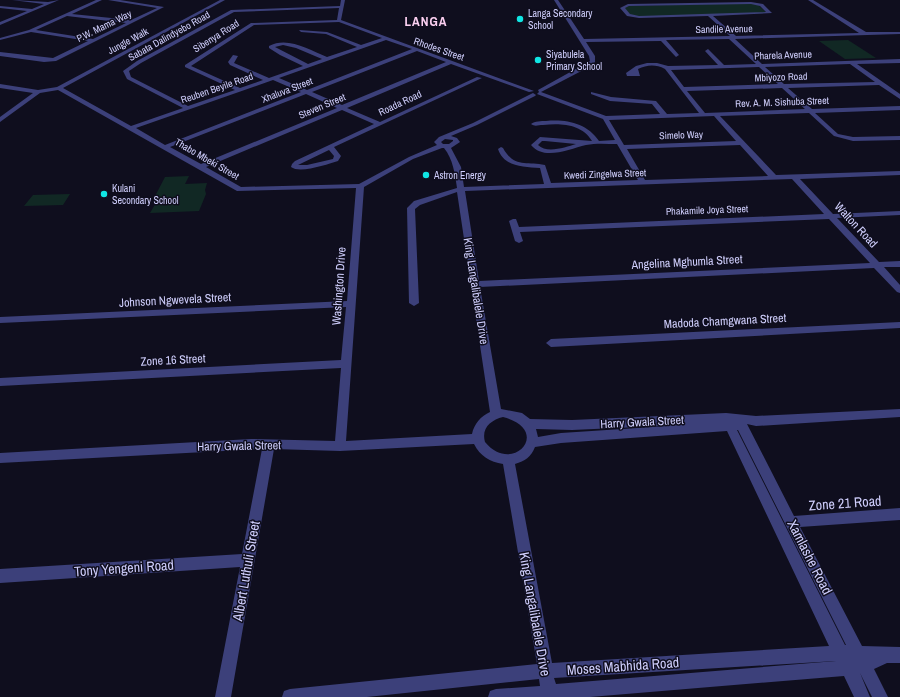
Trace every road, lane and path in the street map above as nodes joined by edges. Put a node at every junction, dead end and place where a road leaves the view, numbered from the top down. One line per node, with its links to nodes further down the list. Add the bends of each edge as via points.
1 (14, 0): 2 (street)
2 (24, 0): 11 (street); 15 (street)
3 (57, 0): 11 (street)
4 (100, 0): 19 (street)
5 (110, 0): 23 (street, P.W. Mama Way, via 162,7)
6 (223, 0): 56 (street, Jungle Walk)
7 (343, 0): 14 (street)
8 (556, 0): 35 (street)
9 (692, 0): 12 (street)
10 (810, 0): 29 (street)
11 (48, 4): 16 (street)
12 (696, 4): 20 (street, via 751,2 761,5 770,13); 20 (street, via 628,5 622,8 629,15 636,17)
13 (0, 7): 15 (street)
14 (341, 7): 24 (street); 65 (street, Sabata Dalindyebo Road, via 233,11 126,71 129,78)
15 (6, 8): 16 (street); 17 (street)
16 (32, 10): 18 (street)
17 (0, 11): 18 (street)
18 (24, 14): 22 (street)
19 (67, 15): 23 (street); 26 (street)
20 (710, 16): 30 (street)
21 (0, 20): 22 (street)
22 (8, 20): 25 (street)
23 (132, 22): 34 (street, P.W. Mama Way)
24 (339, 22): 31 (street, Rhodes Street); 58 (street, Sibenya Road, via 253,24 187,66)
25 (0, 24)
26 (31, 31): 32 (street); 34 (street)
27 (301, 31): 36 (street, via 327,33)
28 (900, 33): 29 (street, Sandile Avenue)
29 (865, 34): 30 (street, Sandile Avenue)
30 (732, 37): 33 (street, Sandile Avenue); 46 (street)
31 (384, 38): 36 (street, Reuben Beyile Road); 37 (street, Rhodes Street)
32 (0, 39)
33 (662, 39): 35 (street, Sandile Avenue); 40 (street)
34 (95, 41): 39 (street, P.W. Mama Way, via 52,61)
35 (583, 41): 62 (street, via 592,56 592,63)
36 (361, 47): 42 (street, Reuben Beyile Road)
37 (415, 50): 44 (street, Rhodes Street); 60 (street, Xhaluva Street)
38 (708, 51): 48 (street)
39 (0, 54)
40 (676, 55)
41 (235, 56): 52 (street, via 231,63)
42 (326, 59): 47 (street, Reuben Beyile Road); 47 (street, via 289,44 272,47)
43 (900, 61): 45 (street, Pharela Avenue)
44 (451, 62): 61 (street, Rhodes Street); 66 (street, Steven Street)
45 (851, 62): 46 (street, Pharela Avenue); 53 (street)
46 (760, 65): 48 (street, Pharela Avenue); 55 (street)
47 (309, 66): 52 (street, Reuben Beyile Road)
48 (722, 66): 50 (street, Pharela Avenue)
49 (635, 68): 50 (street, Pharela Avenue, via 640,65 660,64)
50 (667, 68): 57 (street)
51 (479, 78): 74 (street, Roada Road)
52 (271, 79): 58 (street, Reuben Beyile Road); 60 (street)
53 (881, 83): 55 (street, Mbiyozo Road); 64 (street)
54 (0, 86): 59 (street)
55 (782, 86): 57 (street, Mbiyozo Road); 68 (street)
56 (59, 88): 59 (street, Jungle Walk); 77 (street, Thabo Mbeki Street)
57 (682, 89): 70 (street)
58 (240, 90): 65 (street, Reuben Beyile Road)
59 (38, 92): 73 (street)
60 (306, 92): 66 (street); 86 (street, Xhaluva Street)
61 (532, 93): 62 (street); 75 (street)
62 (540, 93): 72 (street, Rev. A. M. Sishuba Street)
63 (593, 93): 71 (street, via 615,99 654,102)
64 (900, 97)
65 (188, 108): 77 (street, Reuben Beyile Road)
66 (343, 108): 74 (street); 89 (street, Steven Street)
67 (900, 108): 68 (street, Rev. A. M. Sishuba Street)
68 (810, 111): 69 (street, Rev. A. M. Sishuba Street); 79 (street, via 836,136 844,139)
69 (715, 114): 70 (street, Rev. A. M. Sishuba Street); 83 (street)
70 (704, 115): 71 (street, Rev. A. M. Sishuba Street)
71 (665, 116): 72 (street, Rev. A. M. Sishuba Street)
72 (605, 118): 84 (street)
73 (0, 120)
74 (380, 124): 87 (street, Roada Road)
75 (475, 124): 78 (street); 80 (street)
76 (534, 124): 82 (street, via 572,124 590,132)
77 (131, 128): 86 (street, Thabo Mbeki Street)
78 (446, 137): 80 (street); 85 (street)
79 (900, 138)
80 (456, 142): 85 (street); 90 (street, King Langalibalele Drive)
81 (587, 143): 81 (street, Simelo Way, via 549,151 539,150 534,145 540,139); 82 (street, Simelo Way)
82 (596, 143): 84 (street, Simelo Way)
83 (740, 143): 84 (street, Simelo Way); 93 (street)
84 (620, 144): 94 (street)
85 (442, 145): 90 (street, King Langalibalele Drive, via 451,152); 95 (street)
86 (165, 147): 89 (street, Thabo Mbeki Street)
87 (330, 147): 87 (street, Roada Road, via 297,162 294,164 295,167 307,167 336,160 338,156)
88 (501, 149): 96 (street, via 504,157 511,161 523,165 543,166)
89 (201, 167): 95 (street, Thabo Mbeki Street, via 244,190)
90 (457, 168): 97 (street, King Langalibalele Drive)
91 (900, 173): 92 (street, Kwedi Zingelwa Street)
92 (794, 177): 93 (street, Kwedi Zingelwa Street); 99 (street, Walton Road)
93 (774, 178): 94 (street, Kwedi Zingelwa Street)
94 (643, 182): 96 (street, Kwedi Zingelwa Street)
95 (360, 186): 108 (street, Washington Drive)
96 (548, 186): 97 (street, Kwedi Zingelwa Street)
97 (460, 189): 105 (street, King Langalibalele Drive); 107 (street, Kwedi Zingelwa Street, via 417,203 411,208)
98 (900, 213): 99 (street, Phakamile Joya Street)
99 (831, 216): 101 (street, Phakamile Joya Street); 104 (street, Walton Road)
100 (513, 221): 101 (street)
101 (516, 230): 102 (street)
102 (519, 241)
103 (900, 264): 104 (street, Angelina Mghumla Street)
104 (877, 265): 105 (street, Angelina Mghumla Street); 106 (street, Walton Road)
105 (475, 284): 115 (street, King Langalibalele Drive)
106 (900, 290)
107 (414, 303)
108 (351, 304): 109 (street, Johnson Ngwevela Street); 112 (street, Washington Drive)
109 (0, 320)
110 (900, 324): 111 (street, Madoda Chamgwana Street)
111 (551, 343)
112 (346, 364): 113 (street, Zone 16 Street); 121 (street, Washington Drive)
113 (0, 382)
114 (900, 412): 116 (street, Harry Gwala Street)
115 (496, 414): 117 (street, via 517,416); 118 (street, via 482,423)
116 (734, 422): 117 (street, Harry Gwala Street); 119 (street, Harry Gwala Street, via 561,438); 125 (street, Xamlashe Road); 128 (street, Xamlashe Road)
117 (528, 424): 119 (street, via 532,431)
118 (478, 439): 121 (street, Harry Gwala Street); 123 (street, via 489,454)
119 (533, 443): 123 (street, via 526,453)
120 (269, 445): 121 (street, Harry Gwala Street); 122 (street, Harry Gwala Street); 126 (street, Albert Luthuli Street)
121 (340, 446)
122 (0, 458)
123 (508, 460): 132 (street, King Langalibalele Drive)
124 (900, 514): 125 (street, Zone 21 Road)
125 (792, 522): 130 (street, Xamlashe Road)
126 (248, 560): 127 (street, Tony Yengeni Road); 134 (street, Albert Luthuli Street)
127 (0, 576)
128 (840, 652): 130 (street, Moses Mabhida Road); 131 (street, Xamlashe Road); 132 (street, Moses Mabhida Road)
129 (900, 655): 130 (street, Moses Mabhida Road)
130 (861, 659): 131 (street, Moses Mabhida Road); 138 (street, Xamlashe Road)
131 (847, 668): 133 (street, Moses Mabhida Road); 137 (street, Xamlashe Road)
132 (546, 671): 133 (street, King Langalibalele Drive); 135 (street, Moses Mabhida Road)
133 (549, 695): 136 (street, Moses Mabhida Road)
134 (223, 697)
135 (290, 697)
136 (496, 697)
137 (862, 697)
138 (880, 697)

